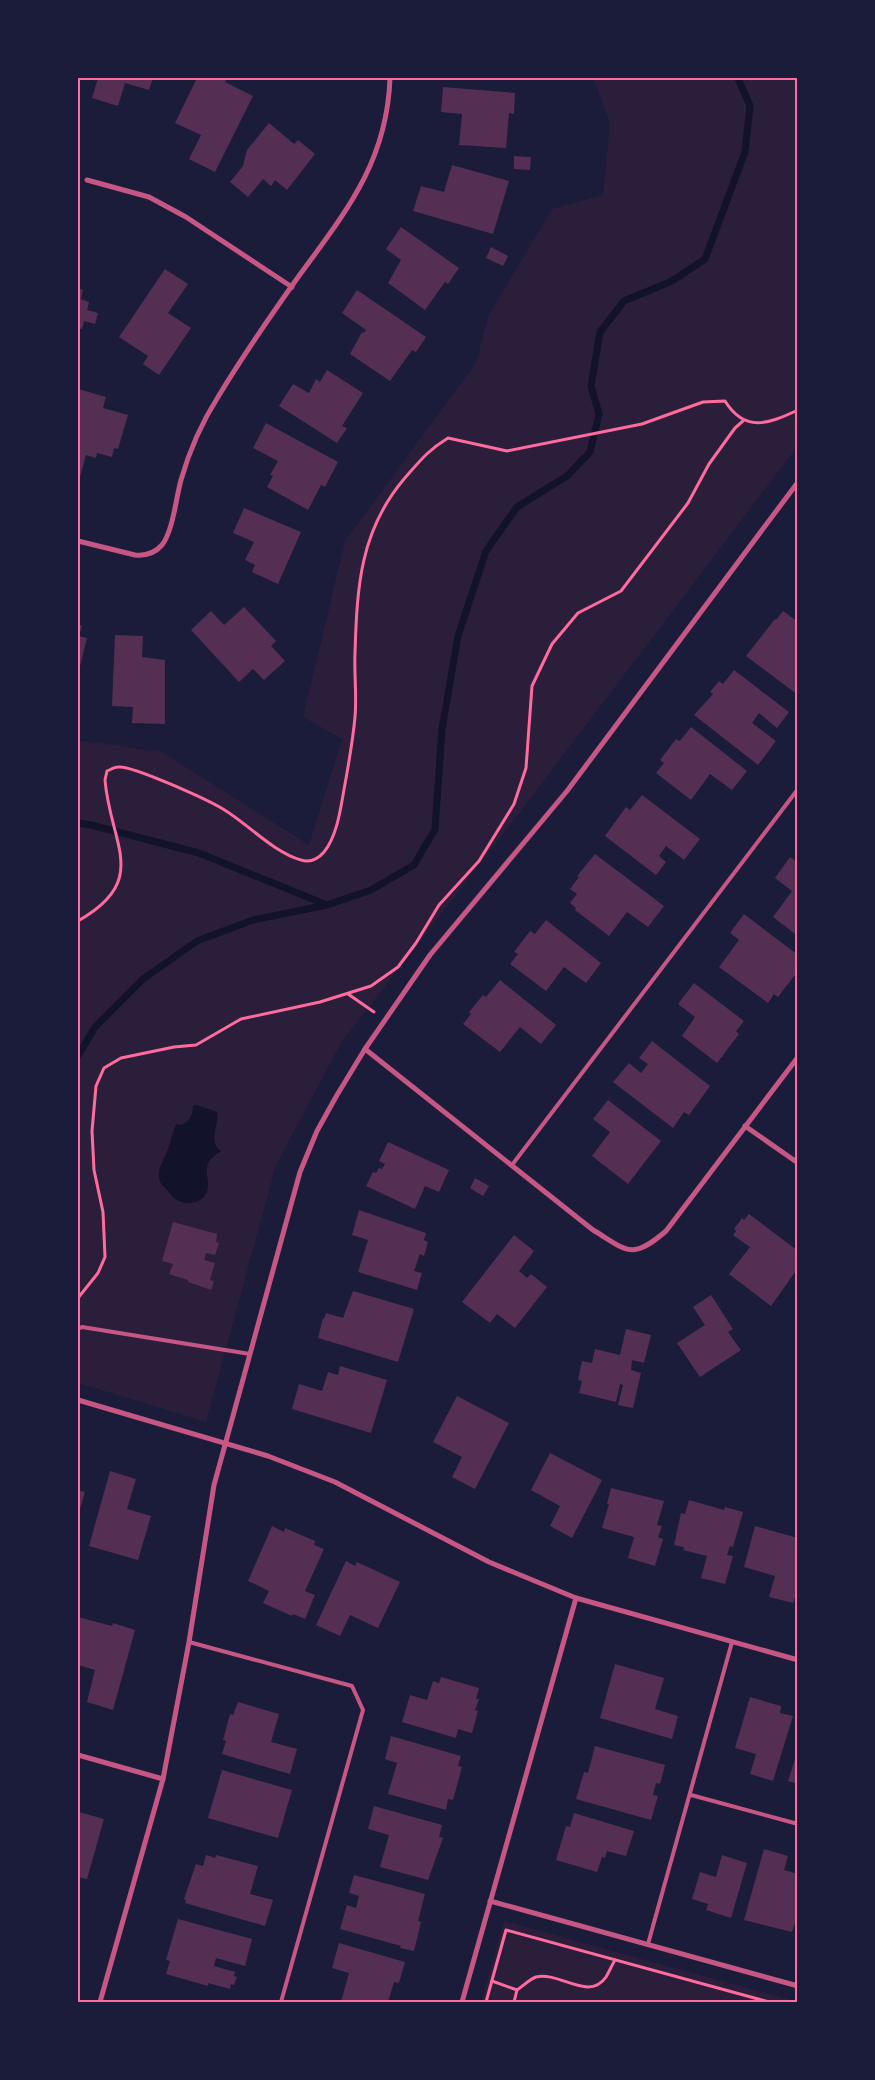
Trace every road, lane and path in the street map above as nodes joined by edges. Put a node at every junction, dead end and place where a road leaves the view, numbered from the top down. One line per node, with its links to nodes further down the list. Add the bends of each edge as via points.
1 (390, 78): 3 (street, via 380,139 370,170 355,198)
2 (87, 180): 3 (street, via 149,197 186,217)
3 (292, 287): 7 (street, via 216,398 200,430 182,479 166,540 153,553 134,556)
4 (798, 410): 5 (path, via 764,423)
5 (743, 421): 9 (path, via 733,414 725,401 702,402 642,424 506,452 448,438 430,449 389,497 370,536 360,578 355,716 349,762 331,842 323,853 312,861 287,855 222,808 163,781 118,767 107,771 106,787 121,876 110,898); 10 (path, via 708,464 688,503 621,591 578,613 552,644 532,686 526,768 514,804 479,861 439,904 398,967 371,986)
6 (798, 482): 11 (street, via 567,791 430,956)
7 (78, 541)
8 (798, 789): 16 (lane)
9 (78, 921)
10 (348, 993): 11 (path); 17 (path, via 241,1018 196,1046 121,1058 104,1068 96,1086 92,1131 106,1257)
11 (385, 1020): 12 (street)
12 (365, 1049): 16 (street); 19 (street, via 317,1132 300,1172)
13 (798, 1057): 14 (street)
14 (745, 1126): 15 (street); 16 (street, via 666,1231 638,1251 625,1249 593,1230)
15 (798, 1164)
16 (512, 1166)
17 (78, 1298)
18 (78, 1329): 19 (lane, via 82,1327)
19 (251, 1354): 21 (street)
20 (78, 1400): 21 (street)
21 (226, 1445): 22 (street, via 268,1456 335,1482 489,1562); 23 (street, via 214,1484)
22 (576, 1598): 24 (street); 30 (street)
23 (189, 1642): 27 (street); 37 (lane, via 352,1686 363,1710)
24 (732, 1642): 25 (street); 28 (lane)
25 (798, 1660)
26 (78, 1755): 27 (street)
27 (163, 1780): 36 (street)
28 (690, 1795): 29 (lane); 31 (lane)
29 (798, 1824)
30 (490, 1901): 31 (street); 38 (street)
31 (648, 1944): 34 (street)
32 (614, 1960): 33 (path, via 506,1930); 35 (path, via 605,1978 597,1985 577,1986 556,1978 536,1977); 41 (path)
33 (492, 1981): 35 (path); 39 (path)
34 (798, 1986)
35 (517, 1990): 40 (path)
36 (100, 2002)
37 (281, 2002)
38 (462, 2002)
39 (486, 2002)
40 (514, 2002)
41 (769, 2002)

